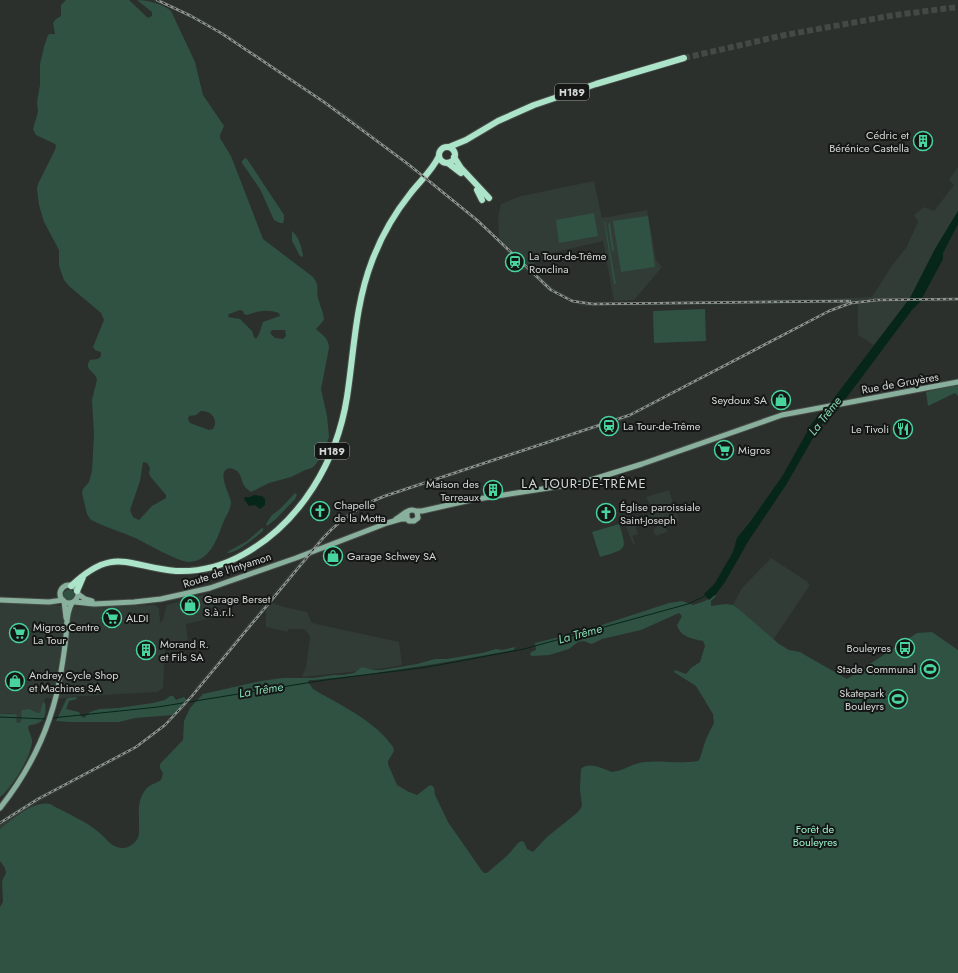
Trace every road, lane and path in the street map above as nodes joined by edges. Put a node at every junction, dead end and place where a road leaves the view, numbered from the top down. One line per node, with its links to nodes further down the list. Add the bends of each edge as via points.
1 (684, 58): 2 (highway, H189, via 534,105 498,121)
2 (466, 140): 3 (highway, H189); 4 (highway, H189)
3 (449, 147): 4 (highway); 5 (highway, via 443,148)
4 (455, 155): 6 (highway, via 452,161); 8 (highway, via 461,168)
5 (439, 156): 6 (highway); 7 (highway, H189)
6 (446, 162): 7 (highway, H189); 9 (highway, via 456,168 478,191)
7 (431, 170): 17 (highway, H189, via 398,210 384,233 372,261 359,304 348,391 339,432 321,474 296,510 276,531 254,548 214,567 175,570 120,561 94,567)
8 (489, 198)
9 (482, 200)
10 (958, 382): 11 (main road, Rue de Gruyères, via 771,418 581,483 471,500)
11 (434, 509): 12 (main road); 14 (main road)
12 (416, 511): 13 (main road, via 411,509); 14 (main road)
13 (407, 513): 15 (main road); 16 (main road)
14 (418, 518): 15 (main road, via 414,521)
15 (407, 519): 16 (main road)
16 (387, 523): 25 (main road, Route de l'Intyamon, via 210,588 156,600)
17 (86, 574): 18 (highway, H189); 19 (highway)
18 (71, 586): 19 (main road); 20 (main road, via 64,587)
19 (78, 592): 24 (main road, via 78,597); 25 (main road, via 87,600)
20 (61, 593): 22 (main road); 23 (main road)
21 (0, 600): 23 (main road)
22 (63, 601): 23 (main road); 24 (main road); 26 (main road)
23 (41, 602)
24 (73, 602): 25 (main road, Route de l'Intyamon); 26 (main road)
25 (101, 603)
26 (67, 619): 27 (main road, via 57,692 46,726 29,764)
27 (0, 808)

